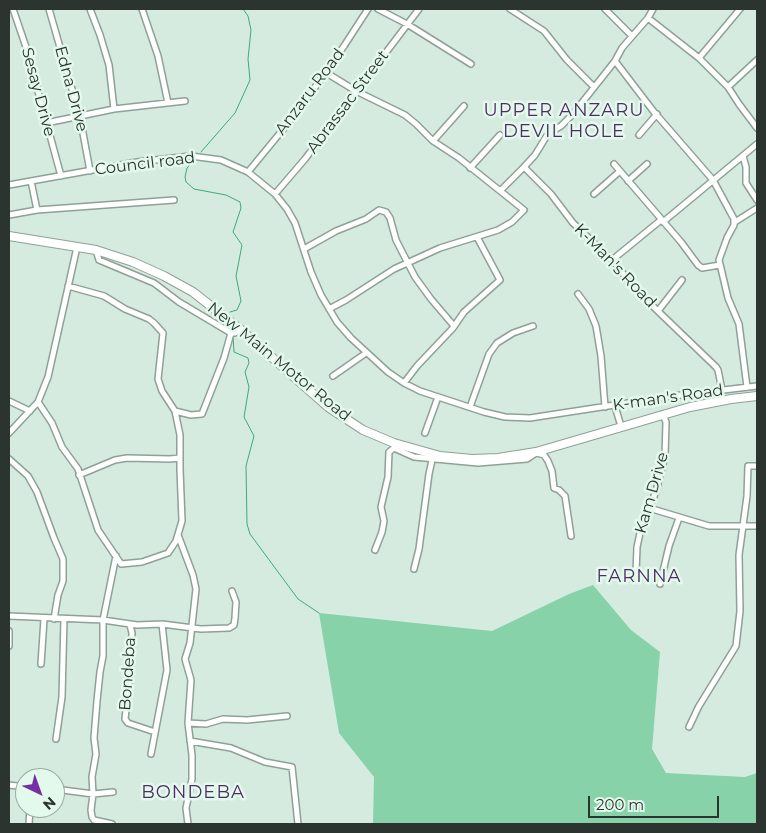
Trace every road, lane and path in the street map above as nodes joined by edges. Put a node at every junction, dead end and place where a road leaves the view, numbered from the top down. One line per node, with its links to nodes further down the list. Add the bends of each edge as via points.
1 (13, 9): 29 (street, Sesay Drive)
2 (49, 9): 28 (street, Edna Drive)
3 (90, 9): 26 (street, via 109,65)
4 (142, 9): 24 (street, via 158,56)
5 (368, 9): 19 (street, Anzaru Road)
6 (378, 9): 13 (street)
7 (419, 9): 13 (street, Abrassac Street)
8 (510, 9): 20 (street, via 544,31)
9 (605, 9): 14 (street)
10 (653, 9): 12 (street)
11 (740, 9): 15 (street)
12 (648, 18): 14 (street); 15 (street)
13 (407, 24): 18 (street); 22 (street, Abrassac Street)
14 (632, 36): 17 (street)
15 (699, 58): 21 (street)
16 (757, 60): 21 (street)
17 (615, 61): 20 (street); 27 (street)
18 (470, 64)
19 (325, 72): 22 (street); 42 (street, Anzaru Road)
20 (594, 87): 38 (street, via 567,120 546,137)
21 (728, 87): 30 (street)
22 (356, 91): 33 (street, via 405,115); 49 (street, Abrassac Street)
23 (185, 102): 24 (street)
24 (168, 103): 26 (street)
25 (464, 106): 33 (street)
26 (114, 109): 28 (street)
27 (656, 114): 32 (street); 44 (street)
28 (80, 117): 29 (street); 40 (street, Edna Drive)
29 (46, 123): 43 (street, Sesay Drive)
30 (757, 128)
31 (500, 135): 39 (street)
32 (638, 135)
33 (433, 141): 39 (street)
34 (757, 144): 35 (street)
35 (743, 156): 44 (street); 52 (street, via 746,183)
36 (614, 164): 41 (street)
37 (647, 164): 46 (street)
38 (524, 167): 48 (street); 63 (street, K-Man's Road, via 582,233)
39 (470, 168): 48 (street)
40 (90, 171): 42 (street, Council road, via 191,156 221,160); 43 (street, Council road)
41 (620, 171): 46 (street); 50 (street)
42 (248, 172): 49 (street, Council road)
43 (61, 176): 45 (street, Council road)
44 (713, 180): 56 (street); 57 (street)
45 (32, 181): 47 (street, Council road); 54 (street)
46 (628, 181): 56 (street)
47 (9, 185)
48 (501, 190): 59 (street, via 524,210 512,222)
49 (276, 194): 61 (street, Council road, via 292,218)
50 (594, 194)
51 (174, 200): 54 (street)
52 (757, 200)
53 (757, 208): 57 (street)
54 (37, 210): 55 (street)
55 (9, 214)
56 (662, 221): 63 (street); 65 (street, via 700,267)
57 (735, 222): 65 (street, via 720,256)
58 (9, 234): 60 (highway, New Main Motor Road); 93 (highway, New Main Motor Road, via 96,246 166,272 223,311 329,403 365,426 394,439 441,452 498,454 536,448)
59 (478, 237): 64 (street, via 440,248); 71 (street, via 500,280 464,312)
60 (77, 247): 62 (highway, New Main Motor Road); 67 (street)
61 (304, 249): 64 (street, via 383,210 390,218 396,240); 69 (street, Council road)
62 (96, 250): 73 (highway, New Main Motor Road, via 133,262 193,292); 74 (street, via 100,260 154,283)
63 (612, 260): 70 (street, K-Man's Road)
64 (408, 263): 69 (street); 71 (street, via 431,300)
65 (720, 265): 79 (street, via 728,298 739,324)
66 (682, 280): 70 (street)
67 (68, 286): 85 (street, via 51,367); 89 (street, via 104,296 149,319 162,331 164,339 158,379)
68 (578, 294): 88 (street, via 596,326)
69 (329, 309): 75 (street, Council road)
70 (658, 311): 80 (street, K-Man's Road, via 718,370)
71 (454, 326): 77 (street, via 416,366)
72 (533, 326): 87 (street, via 513,333 497,343 488,354)
73 (240, 330): 74 (street); 96 (highway, New Main Motor Road, via 328,407)
74 (231, 333): 89 (street, via 202,414)
75 (366, 353): 76 (street); 77 (street, Council road)
76 (332, 376)
77 (404, 384): 83 (street, Council road)
78 (757, 386): 79 (street, K-man's Road)
79 (747, 387): 80 (street, K-man's Road)
80 (722, 390): 86 (street, K-man's Road)
81 (757, 392): 93 (highway, New Main Motor Road, via 689,403)
82 (757, 396): 92 (highway, New Main Motor Road)
83 (438, 397): 87 (street, Council road); 95 (street)
84 (9, 401): 91 (street)
85 (38, 402): 91 (street); 102 (street)
86 (615, 406): 88 (street, K-man's Road); 93 (street)
87 (470, 407): 90 (street, Council road, via 504,417 530,418)
88 (605, 407): 90 (street, K-man's Road)
89 (175, 411): 98 (street)
90 (580, 411)
91 (30, 412): 94 (street)
92 (663, 414): 97 (highway, New Main Motor Road); 103 (street, Kam Drive, via 666,422 665,456)
93 (620, 423)
94 (9, 433)
95 (425, 433)
96 (394, 446): 97 (highway, New Main Motor Road, via 472,459); 100 (street, via 414,457); 109 (street, via 389,452 388,477 381,507 384,521)
97 (536, 453): 100 (street, via 526,460 489,463); 108 (street, via 544,455 552,470 554,488 565,496)
98 (180, 458): 102 (street, via 115,460); 107 (street, via 182,521)
99 (9, 459): 117 (street, via 28,476 38,492 63,558 63,580)
100 (432, 460): 111 (street)
101 (757, 466): 105 (street, via 748,466)
102 (79, 475): 110 (street, via 98,530)
103 (649, 508): 104 (street); 112 (street, Kam Drive, via 639,538)
104 (679, 518): 105 (street, via 710,526); 113 (street)
105 (742, 525): 106 (street); 128 (street, via 736,646)
106 (757, 526)
107 (178, 535): 110 (street, via 168,553 155,558 121,564); 122 (street, via 195,584)
108 (571, 536)
109 (375, 550)
110 (116, 556): 119 (street)
111 (414, 569)
112 (636, 573)
113 (660, 584)
114 (232, 591): 122 (street, via 236,607 232,627)
115 (9, 616): 116 (street)
116 (44, 619): 117 (street); 125 (street)
117 (54, 619): 118 (street)
118 (64, 619): 119 (street); 130 (street, via 61,711)
119 (103, 620): 121 (street); 135 (street)
120 (162, 624): 121 (street); 122 (street); 129 (street, via 167,670)
121 (130, 625): 129 (street, Bondeba, via 131,666 125,719)
122 (192, 628): 127 (street, via 185,661 190,680)
123 (9, 631): 124 (street)
124 (9, 646)
125 (41, 664)
126 (287, 716): 127 (street)
127 (188, 723): 131 (street)
128 (689, 727)
129 (155, 732): 132 (street)
130 (56, 739)
131 (190, 742): 137 (street, via 192,779 186,811); 138 (street, via 231,748 265,762 292,767)
132 (151, 754)
133 (65, 790): 135 (street)
134 (113, 792): 135 (street)
135 (93, 794): 136 (street, via 92,818)
136 (112, 824)
137 (188, 824)
138 (298, 824)

